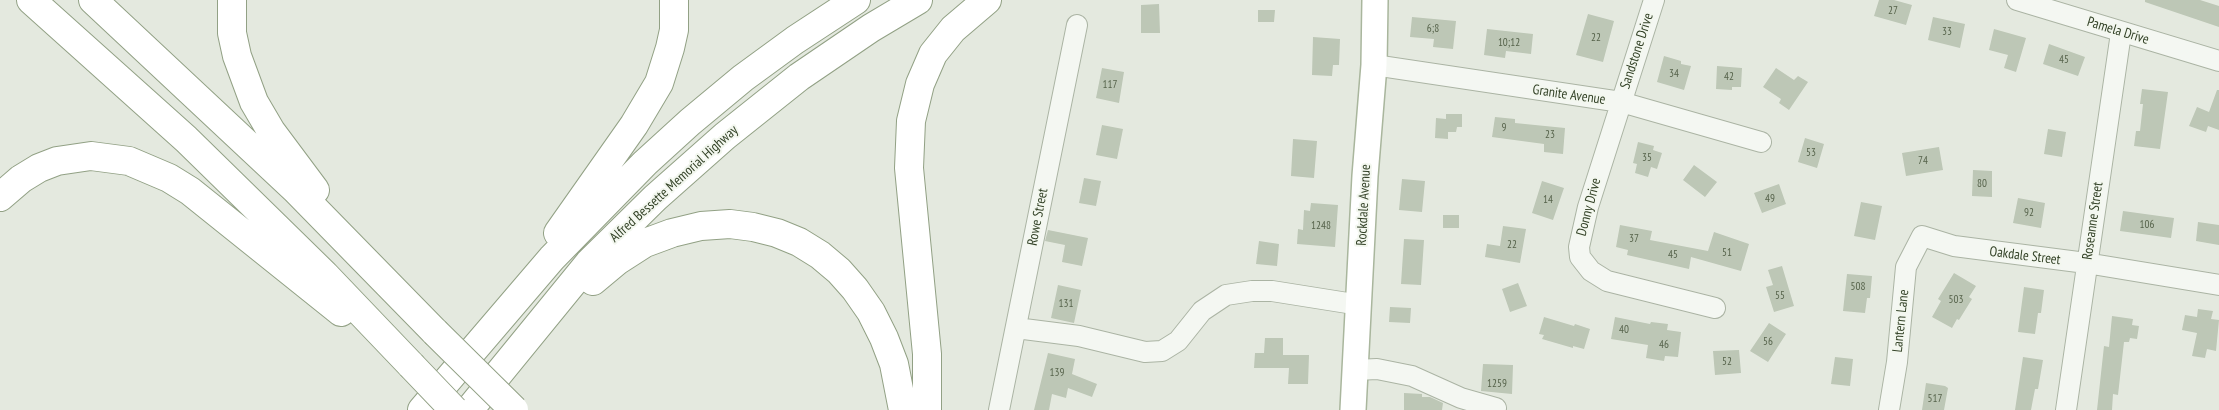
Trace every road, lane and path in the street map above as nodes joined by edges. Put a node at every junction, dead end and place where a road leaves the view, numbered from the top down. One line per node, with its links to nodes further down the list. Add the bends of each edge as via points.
1 (31, 0): 26 (highway, via 186,139 325,275)
2 (93, 0): 19 (highway)
3 (232, 0): 19 (highway, via 236,56 254,102 271,131)
4 (674, 0): 22 (highway, via 674,30 666,66 652,97 566,220)
5 (856, 0): 22 (highway, via 770,58 690,122 599,208)
6 (918, 0): 27 (highway, Alfred Bessette Memorial Highway, via 799,77 689,167 590,263)
7 (987, 0): 35 (highway, via 953,29 933,54 920,84 911,121 910,168 926,354)
8 (1375, 0): 14 (main road, Rockdale Avenue)
9 (1654, 0): 15 (street, Sandstone Drive)
10 (2017, 0): 12 (street, Pamela Drive)
11 (1077, 25): 25 (street, Rowe Street)
12 (2121, 33): 13 (street, Pamela Drive); 20 (street, Roseanne Street)
13 (2219, 62)
14 (1374, 65): 15 (street, Granite Avenue); 23 (main road, Rockdale Avenue, via 1365,176)
15 (1621, 102): 16 (street, Granite Avenue); 24 (street, Donny Drive, via 1588,207 1579,247 1580,257 1591,271 1607,281)
16 (1761, 142)
17 (0, 197): 26 (highway, via 39,168 74,157 108,156 150,168 190,191 331,305)
18 (1922, 236): 20 (street, Oakdale Street, via 1954,246); 38 (street, Lantern Lane, via 1906,267)
19 (363, 256): 33 (highway, bridge)
20 (2086, 263): 21 (street, Oakdale Street); 39 (street, Roseanne Street)
21 (2219, 285)
22 (517, 298): 30 (highway)
23 (1360, 305): 25 (street, via 1272,292 1226,295 1202,311 1178,341 1162,351 1145,352 1078,336); 28 (main road, Rockdale Avenue)
24 (1715, 308)
25 (1016, 328): 36 (street, Rowe Street)
26 (407, 361): 31 (highway, bridge)
27 (502, 369): 32 (highway, Alfred Bessette Memorial Highway); 34 (highway, via 616,261 645,243 672,233 730,224 769,231 799,242 820,255 844,277 871,312 884,338 894,364)
28 (1356, 370): 29 (street, via 1377,369 1412,376 1462,398); 37 (main road, Rockdale Avenue)
29 (1496, 408)
30 (422, 410)
31 (454, 410)
32 (469, 410)
33 (514, 410)
34 (903, 410)
35 (927, 410)
36 (999, 410)
37 (1353, 410)
38 (1889, 410)
39 (2066, 410)

